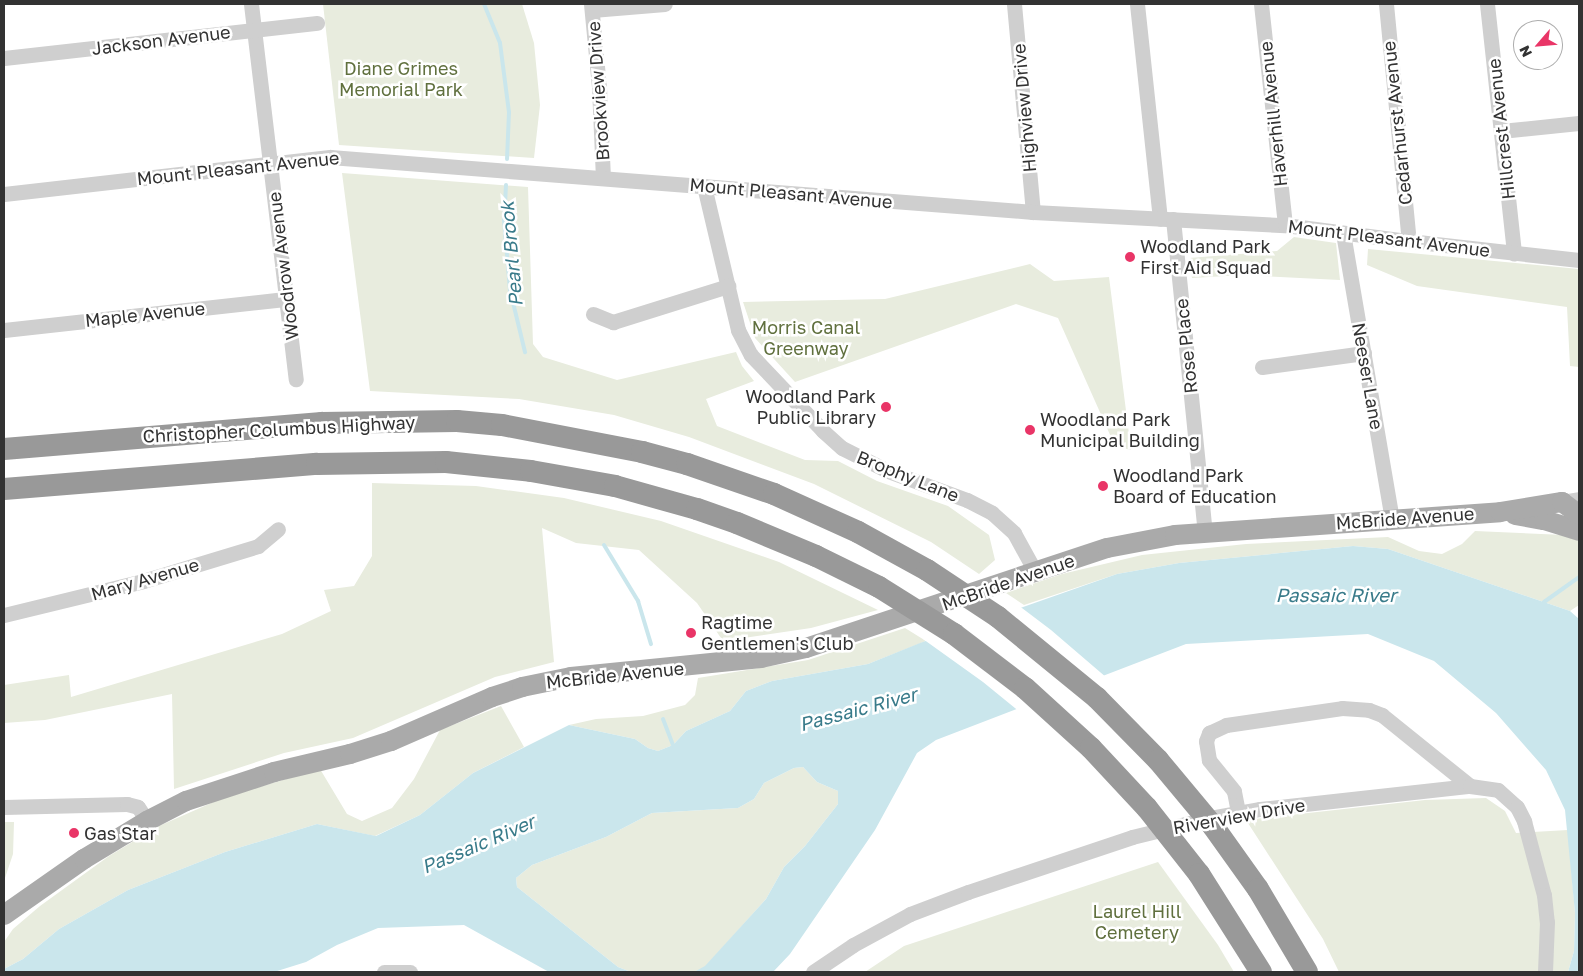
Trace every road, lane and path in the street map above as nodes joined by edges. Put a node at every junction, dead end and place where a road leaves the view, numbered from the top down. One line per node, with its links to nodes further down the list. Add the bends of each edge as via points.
1 (251, 4): 10 (street, Woodrow Avenue)
2 (665, 4): 8 (street)
3 (1014, 4): 18 (street, Highview Drive)
4 (1137, 4): 19 (street, Rose Place)
5 (1261, 4): 20 (street, Haverhill Avenue)
6 (1386, 4): 22 (street, Cedarhurst Avenue)
7 (1488, 4): 13 (street, Hillcrest Avenue)
8 (592, 7): 15 (street, Brookview Drive)
9 (317, 23): 10 (street, Jackson Avenue)
10 (254, 29): 11 (street, Jackson Avenue); 14 (street, Woodrow Avenue)
11 (4, 58)
12 (1579, 123): 13 (street)
13 (1501, 130): 23 (street, Hillcrest Avenue)
14 (270, 163): 15 (street, Mount Pleasant Avenue, via 330,157); 17 (street, Mount Pleasant Avenue); 26 (street, Woodrow Avenue)
15 (603, 178): 16 (street, Mount Pleasant Avenue)
16 (704, 186): 18 (street, Mount Pleasant Avenue); 25 (street, Brophy Lane)
17 (4, 194)
18 (1033, 212): 19 (street, Mount Pleasant Avenue)
19 (1166, 219): 20 (street, Mount Pleasant Avenue); 40 (street, Rose Place)
20 (1285, 225): 21 (street, Mount Pleasant Avenue)
21 (1344, 233): 22 (street, Mount Pleasant Avenue); 29 (street, Neeser Lane)
22 (1409, 241): 23 (street, Mount Pleasant Avenue)
23 (1514, 254): 24 (street, Mount Pleasant Avenue)
24 (1579, 260)
25 (728, 286): 27 (street, via 613,322); 41 (street, Brophy Lane, via 738,330 751,355 823,431 842,448 871,464 992,512 1014,533)
26 (287, 299): 28 (street, Maple Avenue); 31 (street, Woodrow Avenue)
27 (592, 314)
28 (4, 330)
29 (1364, 353): 30 (street); 37 (street, Neeser Lane)
30 (1262, 367)
31 (296, 379)
32 (4, 449): 52 (highway, Christopher Columbus Highway, via 322,423 415,420 502,425 633,450 731,478 815,511 927,570 998,617 1097,698 1169,772 1238,860)
33 (4, 489): 51 (highway, Christopher Columbus Highway, via 317,464 403,462 489,466 614,486 697,509 778,538 879,587 969,645 1058,717 1136,796 1199,874)
34 (1571, 501): 35 (main road, McBride Avenue); 36 (main road, McBride Avenue)
35 (1500, 512): 37 (main road, McBride Avenue); 39 (main road, McBride Avenue, via 1544,520)
36 (1579, 515)
37 (1392, 519): 40 (main road, McBride Avenue)
38 (278, 529): 42 (street, Mary Avenue, via 258,546 116,588)
39 (1579, 531)
40 (1205, 532): 41 (main road, McBride Avenue, via 1107,548)
41 (1036, 573): 46 (main road, McBride Avenue, via 806,648 761,658 571,677 492,696 391,741 274,772 186,801)
42 (4, 615)
43 (1470, 786): 45 (street, Riverview Drive); 45 (street, via 1382,715 1369,710 1342,708 1226,725 1209,734 1206,751 1209,760 1234,791); 53 (street, Riverview Drive, via 1498,790 1517,807 1524,821 1544,895 1547,922)
44 (4, 807): 46 (street, via 127,804 138,807)
45 (1238, 812): 50 (street, Riverview Drive, via 1132,837 939,902 881,929)
46 (147, 821): 47 (main road, McBride Avenue, via 84,859)
47 (4, 915)
48 (384, 972): 49 (street)
49 (410, 972)
50 (813, 972)
51 (1261, 972)
52 (1307, 972)
53 (1545, 972)

